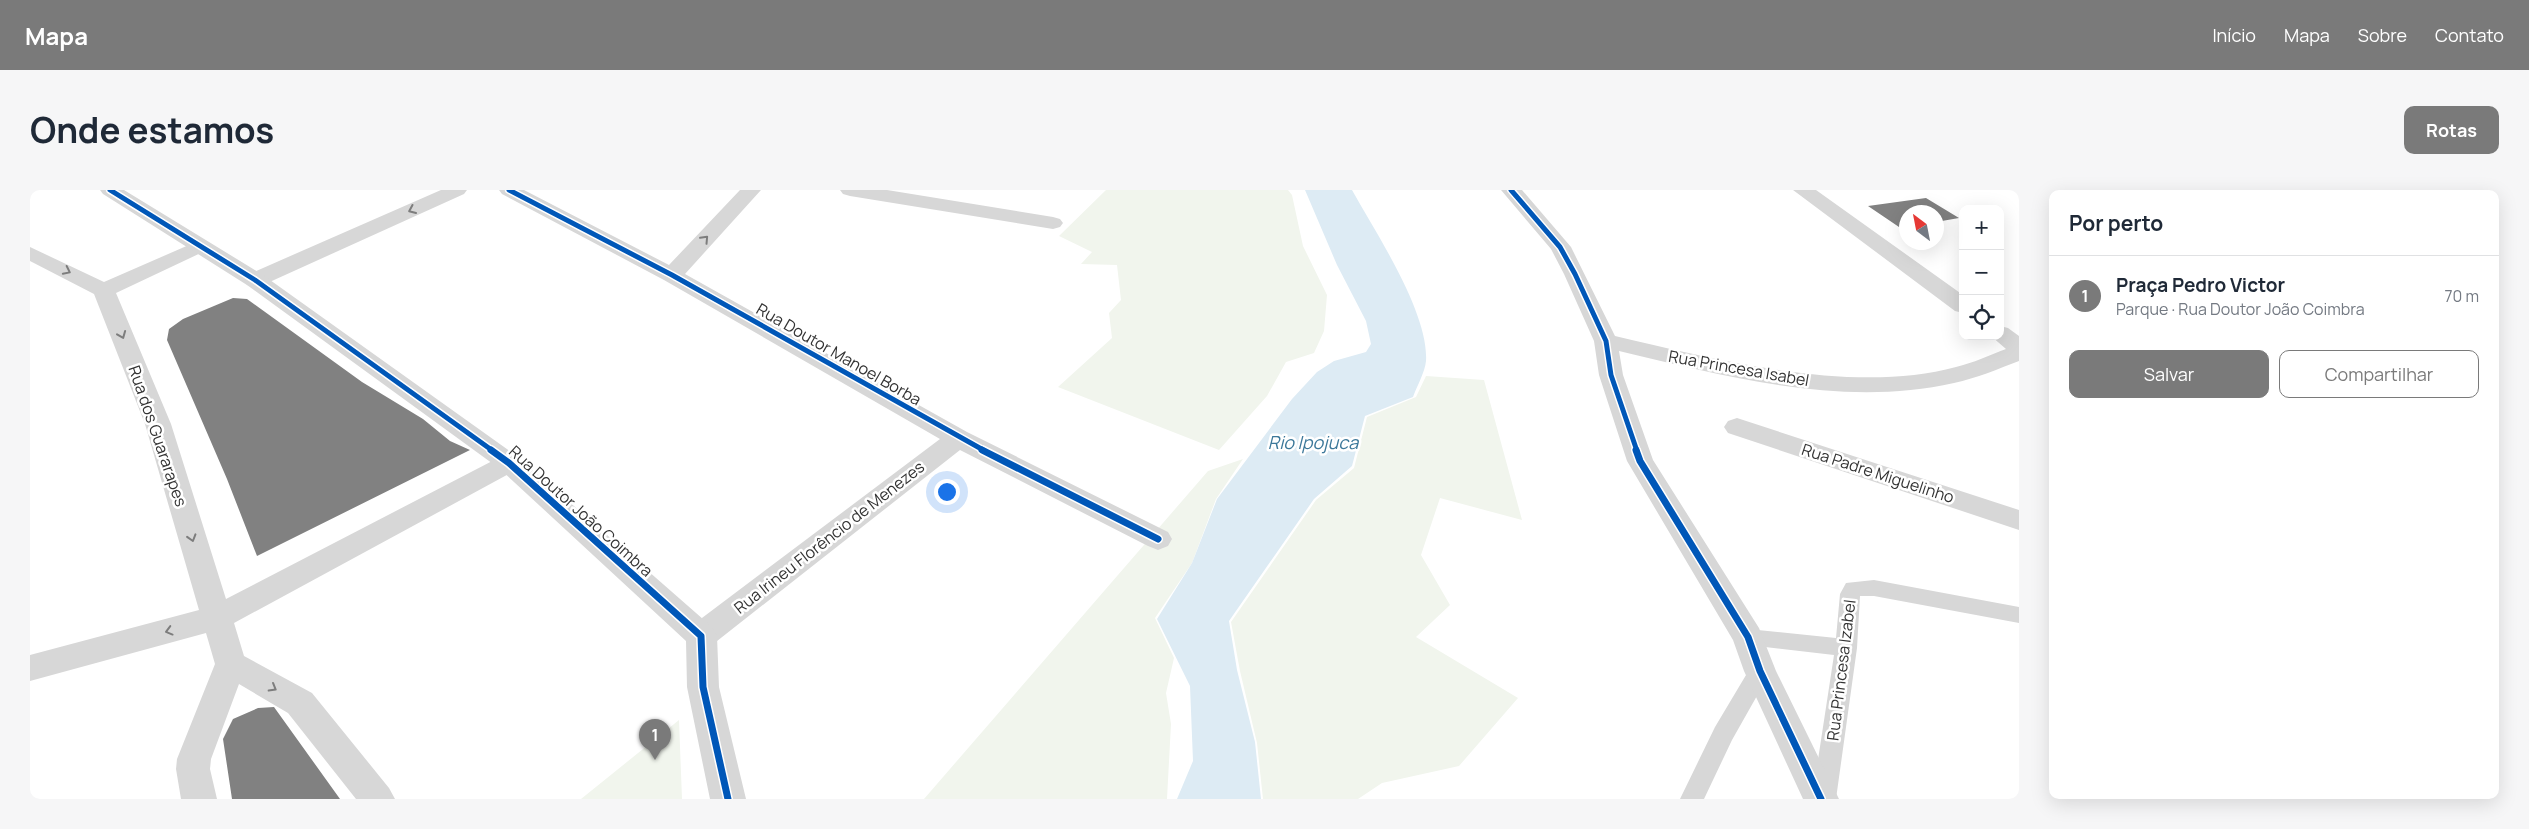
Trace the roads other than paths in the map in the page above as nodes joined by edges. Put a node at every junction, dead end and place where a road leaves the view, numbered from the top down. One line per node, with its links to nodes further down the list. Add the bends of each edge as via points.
1 (110, 190): 9 (street)
2 (457, 190): 12 (street, one-way to 12)
3 (508, 190): 11 (street, Rua Doutor Manoel Borba)
4 (751, 190): 11 (street, one-way to 4)
5 (850, 190): 8 (street)
6 (1511, 190): 16 (street, via 1560,247)
7 (1803, 190): 14 (street)
8 (1053, 224)
9 (198, 247): 12 (street); 13 (street)
10 (30, 253): 13 (street, one-way to 13)
11 (672, 275): 20 (street, Rua Doutor Manoel Borba)
12 (255, 280): 21 (street, Rua Doutor João Coimbra)
13 (104, 290): 25 (street, Rua dos Guararapes, one-way to 25, via 158,424)
14 (1959, 303)
15 (2004, 336): 17 (street)
16 (1606, 341): 18 (street, Rua Princesa Isabel, via 1737,371 1804,381 1868,385 1906,384 1950,377); 27 (street, via 1610,375 1640,461)
17 (2019, 347)
18 (2019, 352)
19 (1737, 427): 22 (street, Rua Padre Miguelinho)
20 (958, 438): 23 (street, Rua Doutor Manoel Borba); 26 (street, Rua Irineu Florêncio de Menezes)
21 (509, 463): 25 (street); 26 (street, Rua Doutor João Coimbra)
22 (2019, 520)
23 (1158, 539)
24 (2019, 615): 28 (lane, Rua Princesa Izabel, via 1874,588 1853,589)
25 (216, 618): 29 (street, Rua dos Guararapes); 30 (street, one-way to 30)
26 (701, 636): 34 (street, via 703,688)
27 (1748, 638): 28 (lane); 31 (street)
28 (1846, 648): 36 (lane, Rua Princesa Izabel)
29 (231, 664): 32 (street, via 194,759); 33 (street, one-way to 33, via 300,703)
30 (30, 668)
31 (1760, 671): 35 (lane, via 1723,734); 36 (street)
32 (199, 799)
33 (377, 799)
34 (728, 799)
35 (1692, 799)
36 (1822, 799)

